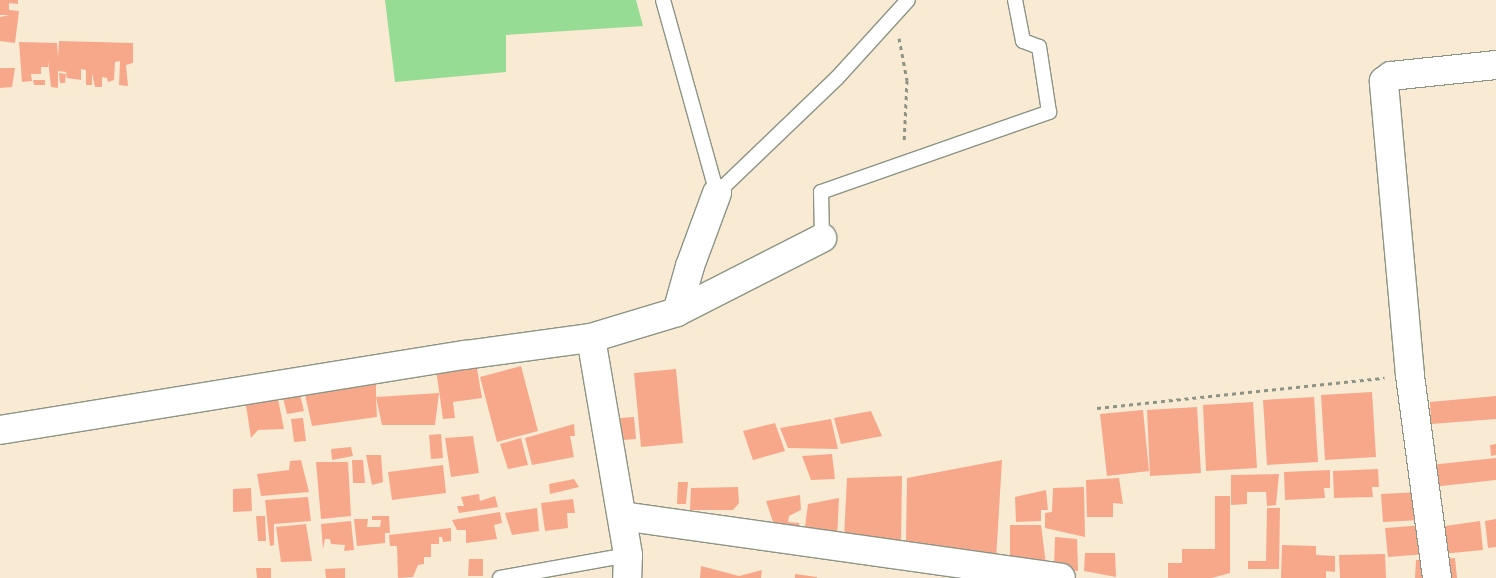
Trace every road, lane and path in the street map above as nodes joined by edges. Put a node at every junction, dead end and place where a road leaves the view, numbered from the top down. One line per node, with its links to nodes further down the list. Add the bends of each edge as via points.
1 (663, 0): 7 (lane)
2 (908, 0): 4 (lane)
3 (1015, 0): 6 (lane, via 1023,41 1039,48 1049,112)
4 (894, 15): 6 (path, via 908,80); 7 (lane, via 837,78)
5 (1496, 65): 11 (street, via 1391,76 1384,81)
6 (904, 163): 8 (lane, via 821,192)
7 (717, 193): 9 (street)
8 (822, 238): 9 (street)
9 (677, 312): 10 (street)
10 (591, 338): 13 (street, via 456,356); 14 (street)
11 (1410, 375): 12 (path); 18 (street)
12 (1097, 408)
13 (0, 430)
14 (622, 516): 15 (street); 17 (street)
15 (627, 567): 16 (lane)
16 (500, 578)
17 (1061, 578)
18 (1437, 578)

